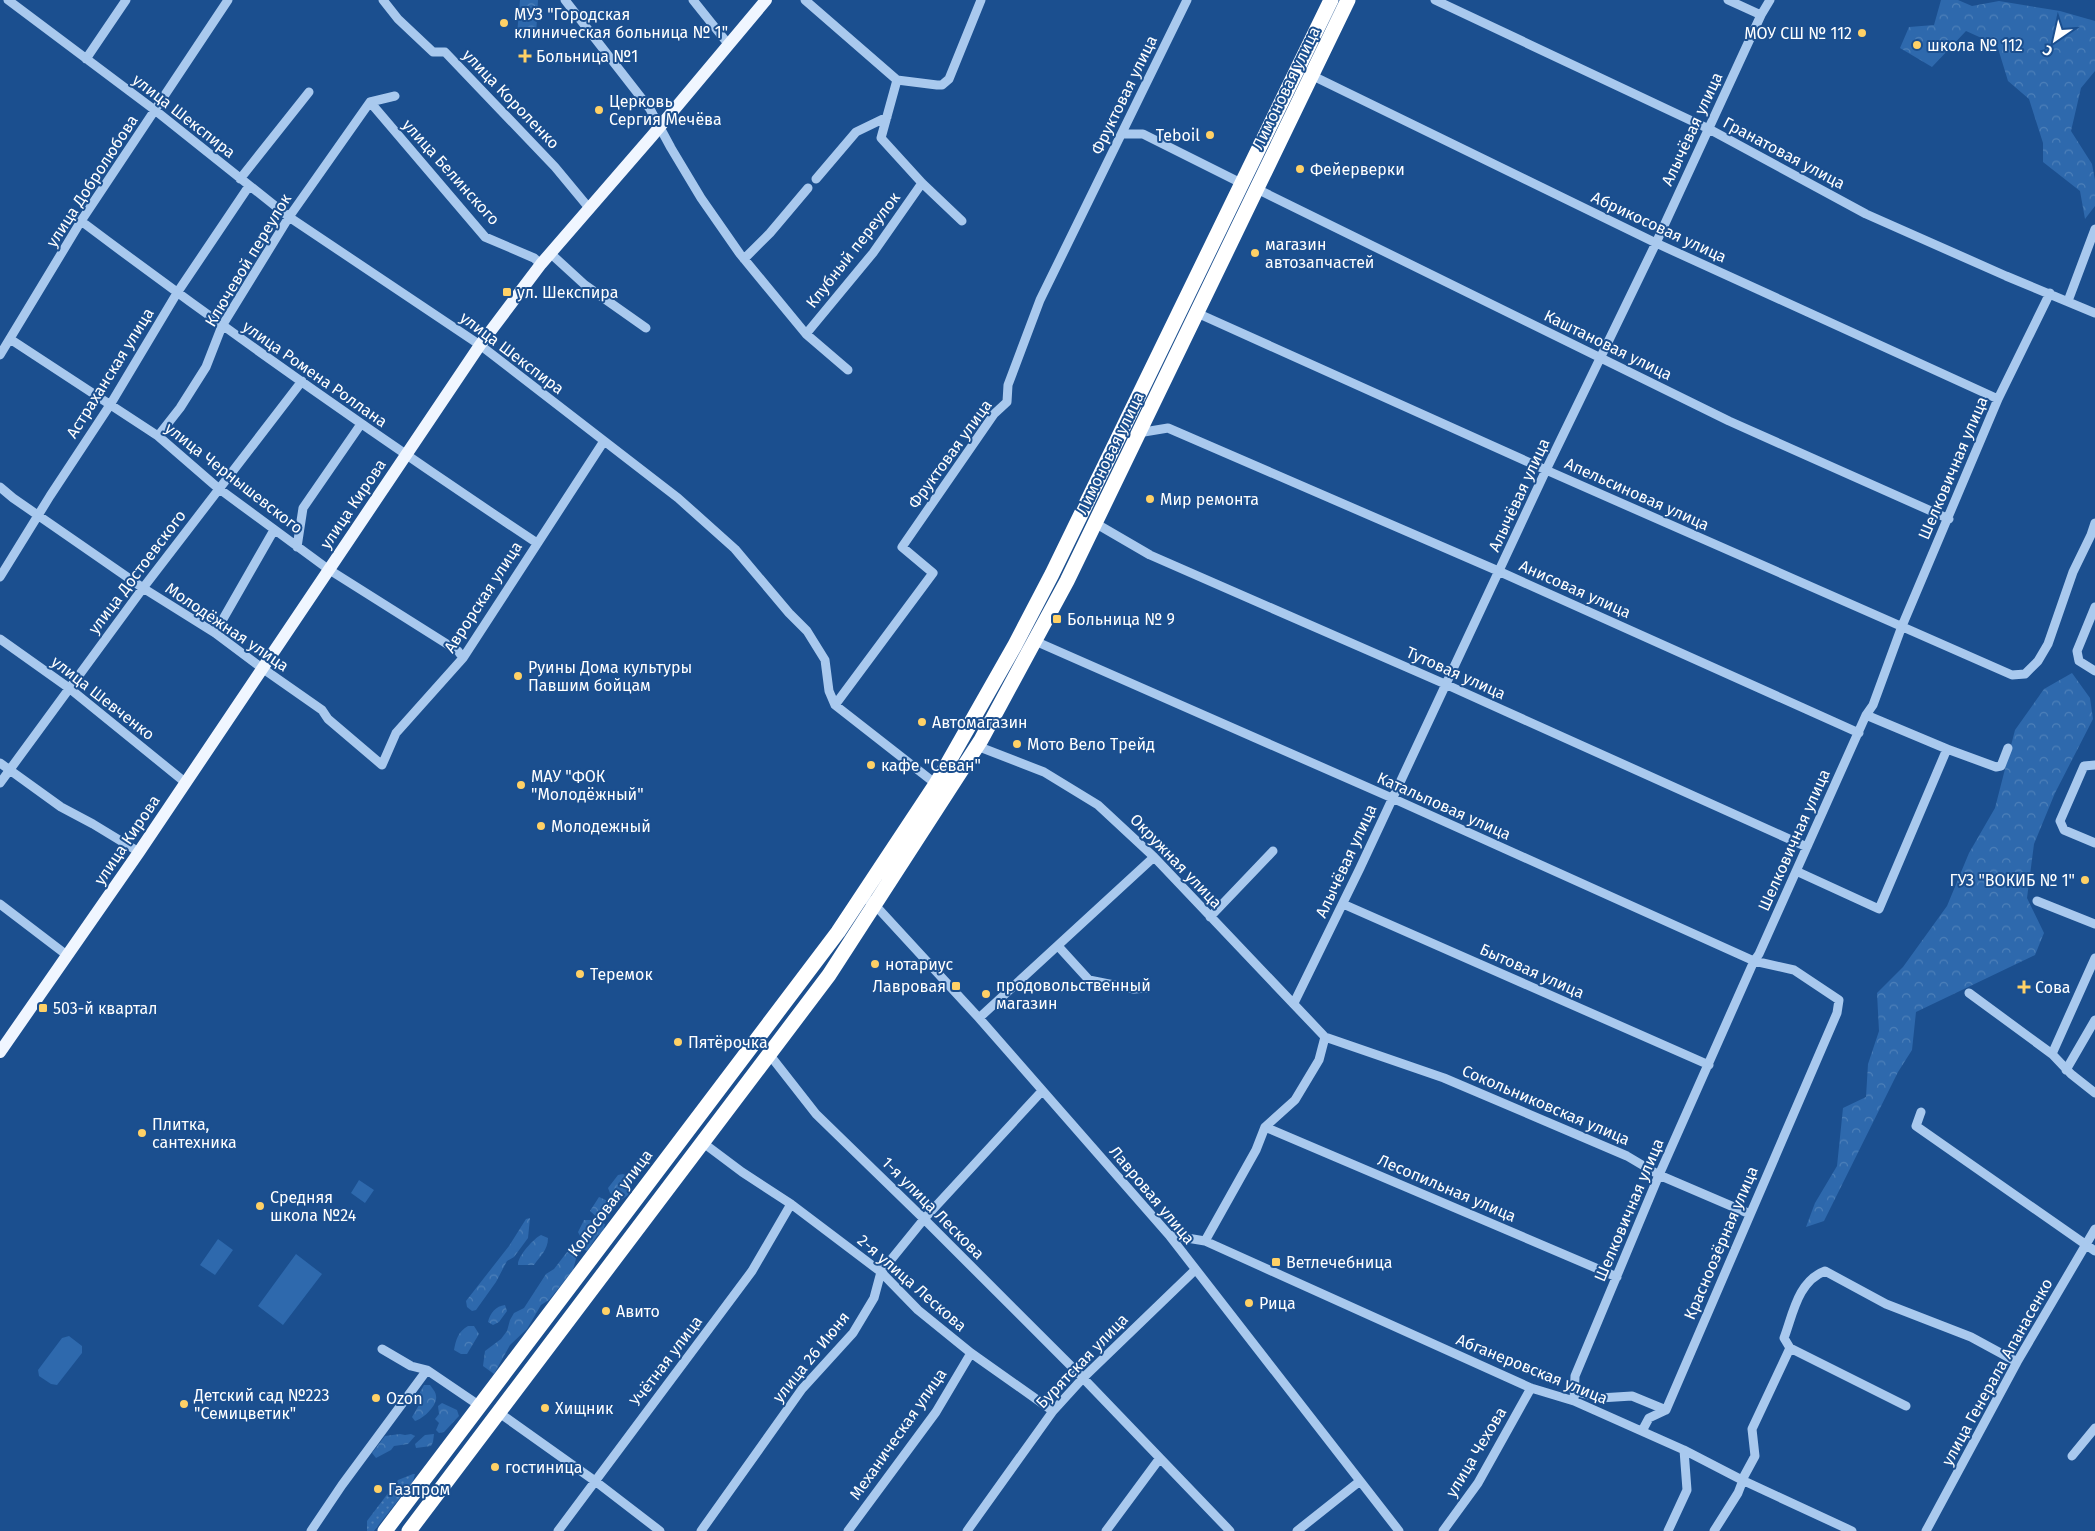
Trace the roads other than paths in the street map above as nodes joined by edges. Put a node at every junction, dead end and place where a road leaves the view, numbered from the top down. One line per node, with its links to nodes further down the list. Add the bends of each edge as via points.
1 (8, 0): 18 (street, улица Шекспира)
2 (126, 0): 18 (street)
3 (228, 0): 24 (street, улица Добролюбова)
4 (383, 0): 36 (street, улица Короленко, via 433,52 444,52 555,167)
5 (565, 0): 26 (street)
6 (693, 0): 17 (street)
7 (766, 0): 17 (main road, улица Кирова)
8 (805, 0): 20 (street)
9 (981, 0): 20 (street, via 949,79 937,85)
10 (1187, 0): 28 (street, Фруктовая улица)
11 (1331, 0): 32 (highway, Лимоновая улица)
12 (1348, 0): 19 (highway, Лимоновая улица)
13 (1435, 0): 27 (street, Гранатовая улица)
14 (1728, 0): 16 (street)
15 (1770, 0): 16 (street, Алычёвая улица)
16 (1761, 15): 27 (street, Алычёвая улица)
17 (729, 45): 26 (main road, улица Кирова)
18 (86, 59): 24 (street, улица Шекспира)
19 (1311, 75): 35 (highway, Лимоновая улица); 41 (street, Абрикосовая улица)
20 (897, 80): 25 (street)
21 (309, 92): 30 (street)
22 (395, 96): 23 (street)
23 (370, 102): 37 (street, Ключевой переулок); 44 (street, улица Белинского, via 485,237)
24 (156, 111): 30 (street, улица Шекспира); 39 (street, улица Добролюбова)
25 (887, 117): 29 (street, via 856,132); 31 (street, via 881,138)
26 (660, 126): 36 (main road, улица Кирова); 43 (street, via 701,198)
27 (1709, 130): 41 (street, Алычёвая улица); 46 (street, Гранатовая улица, via 1866,214)
28 (1123, 134): 32 (street, via 1143,134); 90 (street, Фруктовая улица, via 1040,300 1008,385 1007,402 994,414 902,547 933,574)
29 (816, 179)
30 (240, 180): 33 (street, улица Шекспира)
31 (922, 183): 38 (street); 52 (street, Клубный переулок, via 873,252)
32 (1241, 183): 102 (highway, Лимоновая улица, via 1052,574)
33 (249, 186): 37 (street, улица Шекспира); 45 (street, Астраханская улица)
34 (808, 188): 43 (street)
35 (1257, 190): 48 (highway, Лимоновая улица); 56 (street, Каштановая улица)
36 (589, 208): 42 (main road, улица Кирова)
37 (289, 217): 50 (street, Ключевой переулок); 54 (street, улица Шекспира)
38 (962, 221)
39 (81, 222): 45 (street, улица Ромена Роллана); 53 (street, улица Добролюбова)
40 (2095, 229): 47 (street)
41 (1656, 243): 56 (street, Алычёвая улица); 59 (street, Абрикосовая улица)
42 (550, 254): 44 (main road, улица Кирова); 51 (street, via 585,285)
43 (744, 259): 52 (street)
44 (541, 264): 54 (main road, улица Кирова)
45 (177, 293): 50 (street, улица Ромена Роллана); 60 (street, Астраханская улица)
46 (2050, 293): 47 (street, Гранатовая улица); 59 (street, Шелковичная улица)
47 (2068, 301): 49 (street, Гранатовая улица)
48 (1197, 313): 62 (highway, Лимоновая улица); 66 (street, Апельсиновая улица)
49 (2095, 313)
50 (222, 326): 58 (street, улица Ромена Роллана); 63 (street, Ключевой переулок, via 206,367)
51 (646, 328)
52 (806, 334): 57 (street)
53 (10, 339): 55 (street, улица Добролюбова); 60 (street, улица Чернышевского)
54 (480, 345): 64 (street, улица Шекспира); 65 (main road, улица Кирова)
55 (0, 355)
56 (1601, 358): 66 (street, Алычёвая улица); 70 (street, Каштановая улица, via 1729,421)
57 (848, 370)
58 (302, 381): 61 (street, улица Ромена Роллана); 68 (street, улица Достоевского)
59 (1998, 399): 70 (street, Шелковичная улица)
60 (110, 405): 63 (street, улица Чернышевского); 69 (street, Астраханская улица)
61 (361, 424): 65 (street, улица Ромена Роллана); 75 (street, via 303,508)
62 (1138, 433): 71 (highway, Лимоновая улица); 77 (street, Анисовая улица, via 1168,428)
63 (158, 436): 68 (street, улица Чернышевского)
64 (604, 441): 74 (street, Аврорская улица); 90 (street, улица Шекспира, via 678,498 735,549 807,631 825,660 829,691)
65 (406, 456): 74 (street, улица Ромена Роллана); 76 (main road, улица Кирова)
66 (1546, 470): 77 (street, Алычёвая улица); 81 (street, Апельсиновая улица)
67 (0, 487): 69 (street, Молодёжная улица)
68 (218, 488): 73 (street, улица Чернышевского); 79 (street, улица Достоевского)
69 (39, 515): 78 (street, Астраханская улица); 79 (street, Молодёжная улица)
70 (1949, 518): 81 (street, Шелковичная улица)
71 (1095, 523): 84 (highway, Лимоновая улица); 88 (street, Тутовая улица, via 1150,555)
72 (2095, 523): 81 (street, Апельсиновая улица, via 2073,572 2048,644 2025,674 2012,675)
73 (274, 530): 75 (street, улица Чернышевского); 82 (street)
74 (537, 543): 85 (street, Аврорская улица)
75 (298, 547): 76 (street, улица Чернышевского)
76 (328, 569): 85 (street, улица Чернышевского, via 458,651); 86 (main road, улица Кирова)
77 (1499, 572): 88 (street, Алычёвая улица); 92 (street, Анисовая улица)
78 (0, 577)
79 (143, 588): 82 (street, Молодёжная улица); 89 (street, улица Достоевского)
80 (2095, 607): 87 (street, via 2078,651 2079,661)
81 (1902, 626): 91 (street, Шелковичная улица, via 1873,705)
82 (215, 633): 86 (street, Молодёжная улица)
83 (0, 639): 89 (street, улица Шевченко)
84 (1035, 641): 93 (highway, Лимоновая улица); 103 (street, Катальповая улица)
85 (462, 658): 97 (street, Аврорская улица, via 396,733)
86 (262, 668): 97 (street, Молодёжная улица, via 322,710 328,719); 101 (main road, улица Кирова)
87 (2095, 671)
88 (1445, 684): 103 (street, Алычёвая улица); 105 (street, Тутовая улица)
89 (70, 688): 99 (street, улица Достоевского); 101 (street, улица Шевченко)
90 (835, 705): 102 (street)
91 (1866, 714): 92 (street, Шелковичная улица); 95 (street)
92 (1859, 733): 105 (street, Шелковичная улица)
93 (977, 746): 108 (street, Окружная улица, via 1044,772 1098,805); 114 (highway, Лимоновая улица)
94 (2008, 748): 95 (street, via 2001,766 1996,767)
95 (1947, 749): 109 (street, via 1879,909)
96 (0, 763): 99 (street)
97 (382, 765)
98 (2095, 765): 104 (street, via 2084,766 2060,821 2064,830)
99 (10, 769): 100 (street, улица Достоевского); 107 (street, via 62,807)
100 (0, 783)
101 (186, 783): 107 (main road, улица Кирова)
102 (936, 784): 110 (highway, Лимоновая улица)
103 (1392, 798): 113 (street, Алычёвая улица); 120 (street, Катальповая улица)
104 (2095, 843)
105 (1807, 847): 109 (street, Шелковичная улица)
106 (1273, 851): 115 (street)
107 (139, 852): 118 (main road, улица Кирова)
108 (1154, 857): 115 (street, Окружная улица); 117 (street)
109 (1796, 871): 120 (street, Шелковичная улица)
110 (862, 896): 114 (street, Лавровая улица); 159 (highway, Колосовая улица)
111 (2037, 901): 116 (street)
112 (0, 904): 118 (street)
113 (1343, 904): 124 (street, Алычёвая улица); 131 (street, Бытовая улица)
114 (876, 905): 125 (street, Лавровая улица); 129 (highway, via 829,975)
115 (1210, 917): 124 (street, Окружная улица)
116 (2095, 924)
117 (1058, 946): 121 (street, via 1089,980 1134,989); 125 (street)
118 (68, 956): 128 (main road, улица Кирова)
119 (2095, 958): 130 (street)
120 (1754, 961): 123 (street, Катальповая улица, via 1794,970); 131 (street, Шелковичная улица)
121 (1146, 988)
122 (1969, 993): 130 (street)
123 (1839, 1000): 140 (street, Красноозёрная улица, via 1837,1012)
124 (1294, 1003): 127 (street, Окружная улица)
125 (979, 1018): 133 (street, Лавровая улица)
126 (2095, 1020): 132 (street)
127 (1325, 1036): 136 (street, via 1319,1060 1295,1100); 138 (street, Сокольниковская улица, via 1444,1078 1627,1156)
128 (0, 1052)
129 (768, 1054): 137 (highway); 141 (street, 1-я улица Лескова, via 816,1114)
130 (2052, 1054): 132 (street)
131 (1709, 1065): 138 (street, Шелковичная улица)
132 (2066, 1070): 134 (street)
133 (1042, 1091): 141 (street, улица 26 Июня); 143 (street, Лавровая улица)
134 (2095, 1093)
135 (1921, 1112): 145 (street, via 1916,1126)
136 (1265, 1126): 144 (street, via 1256,1150); 149 (street, Лесопильная улица)
137 (702, 1142): 139 (street, 2-я улица Лескова); 163 (highway)
138 (1659, 1175): 140 (street, Сокольниковская улица); 149 (street, Шелковичная улица)
139 (791, 1204): 148 (street, 2-я улица Лескова); 169 (street, Учётная улица, via 752,1270)
140 (1750, 1214): 161 (street, Красноозёрная улица)
141 (924, 1220): 148 (street, улица 26 Июня); 155 (street, 1-я улица Лескова)
142 (2095, 1230): 145 (street, улица Генерала Апанасенко)
143 (1169, 1234): 144 (street, Абганеровская улица); 147 (street, Лавровая улица)
144 (1205, 1241): 156 (street, Абганеровская улица)
145 (2086, 1245): 146 (street); 153 (street, улица Генерала Апанасенко)
146 (2095, 1251)
147 (1195, 1270): 155 (street, Бурятская улица); 171 (street, Лавровая улица)
148 (881, 1272): 152 (street, 2-я улица Лескова, via 918,1310); 177 (street, улица 26 Июня, via 874,1298 853,1333 802,1389)
149 (1617, 1277): 157 (street, Шелковичная улица, via 1575,1376)
150 (1790, 1348): 153 (street, via 1784,1338 1804,1285 1816,1274 1825,1272 1886,1304 1971,1337); 160 (street); 170 (street, via 1752,1429 1755,1456)
151 (382, 1349): 154 (street, via 411,1366)
152 (971, 1353): 162 (street, 2-я улица Лескова); 178 (street, Механическая улица, via 936,1412)
153 (2018, 1362): 188 (street, улица Генерала Апанасенко)
154 (427, 1370): 159 (street); 172 (street)
155 (1083, 1378): 162 (street, Бурятская улица); 168 (street, 1-я улица Лескова)
156 (1531, 1388): 158 (street, Абганеровская улица); 184 (street, улица Чехова, via 1478,1483)
157 (1574, 1391): 158 (street, Шелковичная улица); 161 (street, via 1600,1398 1632,1396)
158 (1574, 1401): 165 (street, Абганеровская улица)
159 (480, 1406): 173 (highway, Колосовая улица)
160 (1906, 1406)
161 (1666, 1410): 165 (street, via 1649,1418)
162 (1053, 1411): 179 (street, Бурятская улица)
163 (498, 1412): 169 (street); 174 (highway)
164 (2095, 1428): 167 (street)
165 (1642, 1431): 166 (street, Абганеровская улица)
166 (1684, 1450): 170 (street, Абганеровская улица); 185 (street, via 1687,1490)
167 (2072, 1456)
168 (1160, 1458): 180 (street); 181 (street, 1-я улица Лескова)
169 (595, 1480): 175 (street, Учётная улица); 176 (street)
170 (1743, 1480): 186 (street); 187 (street, Абганеровская улица)
171 (1360, 1481): 182 (street); 183 (street, Лавровая улица)
172 (311, 1531)
173 (385, 1531)
174 (409, 1531)
175 (558, 1531)
176 (660, 1531)
177 (701, 1531)
178 (848, 1531)
179 (967, 1531)
180 (1106, 1531)
181 (1230, 1531)
182 (1297, 1531)
183 (1398, 1531)
184 (1443, 1531)
185 (1668, 1531)
186 (1714, 1531)
187 (1852, 1531)
188 (1926, 1531)

